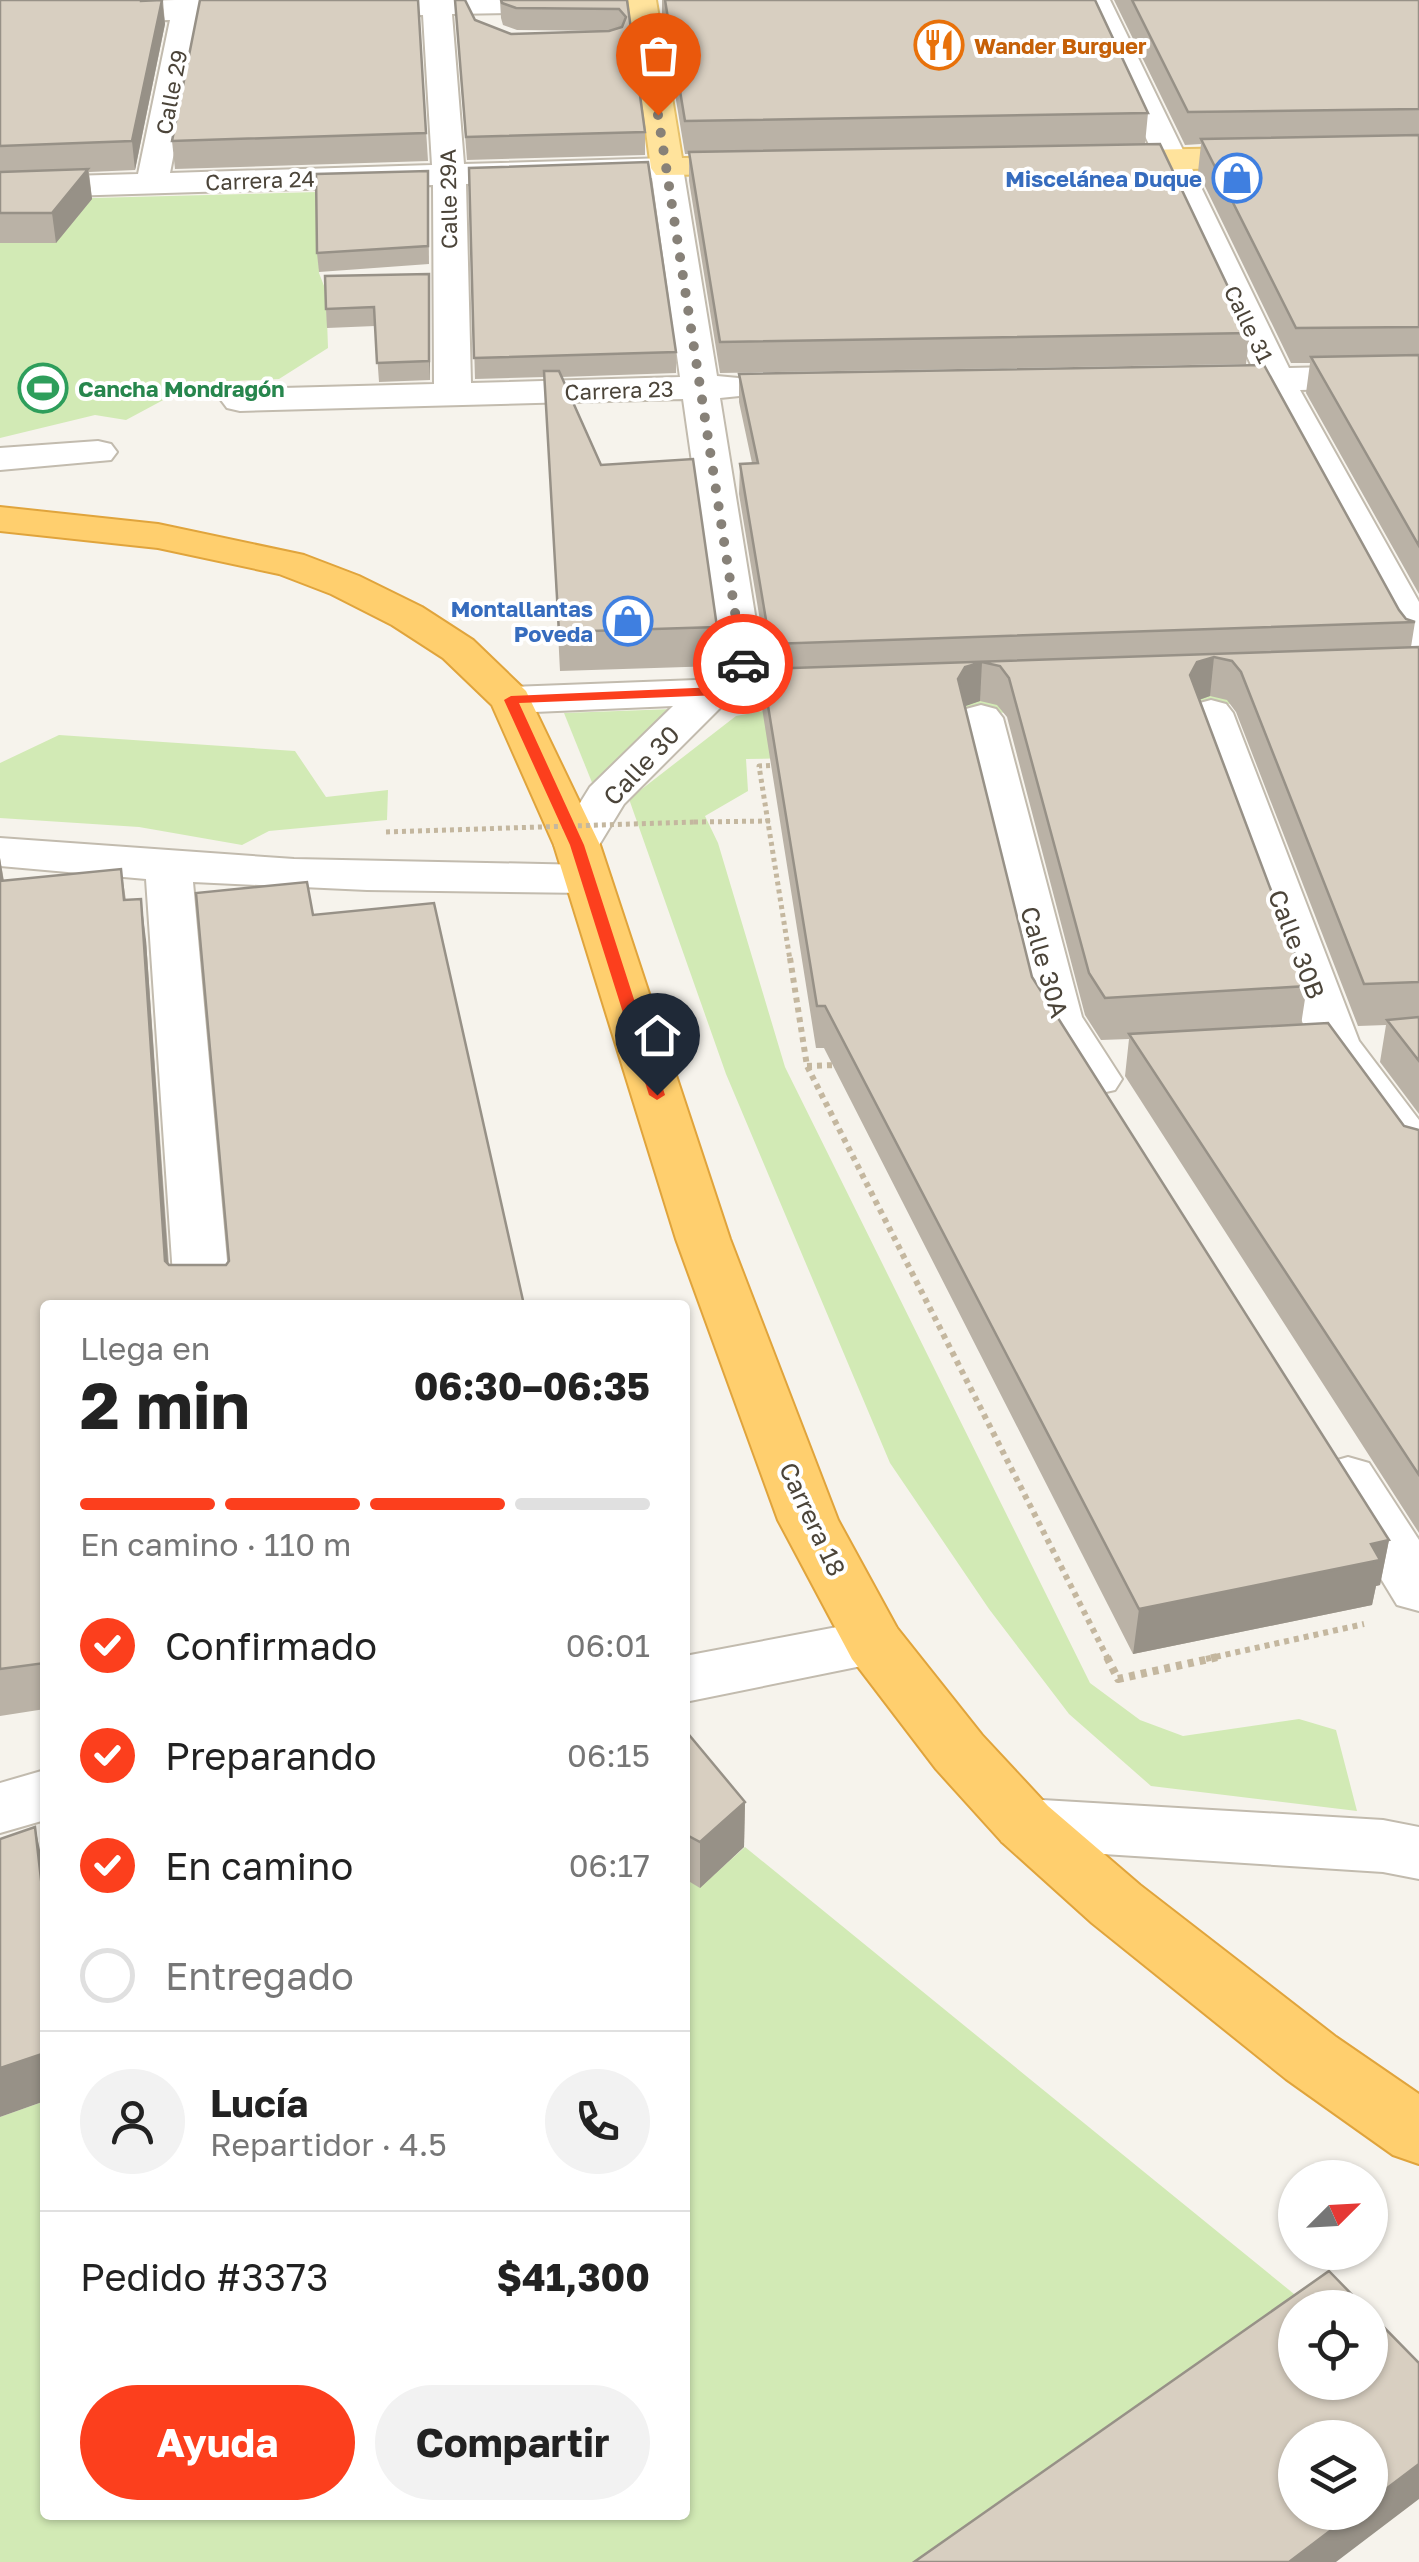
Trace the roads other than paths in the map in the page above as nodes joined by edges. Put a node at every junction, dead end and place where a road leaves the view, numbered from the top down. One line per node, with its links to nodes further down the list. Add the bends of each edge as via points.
1 (1096, 0): 9 (street, Calle 31)
2 (680, 2): 7 (main road)
3 (437, 4): 4 (street); 6 (street); 13 (street, Calle 29A)
4 (188, 5): 5 (street); 14 (street, Calle 29)
5 (0, 14)
6 (482, 18): 7 (street); 7 (street)
7 (630, 20): 12 (main road)
8 (1419, 154): 9 (main road)
9 (1168, 160): 10 (main road); 19 (street, Calle 31)
10 (1072, 161)
11 (802, 166): 12 (main road, Carrera 24)
12 (667, 168): 13 (street, Carrera 24); 22 (street)
13 (449, 174): 14 (street, Carrera 24); 16 (street, Calle 29A)
14 (152, 184): 15 (street, Carrera 24)
15 (0, 188)
16 (449, 278): 17 (street); 23 (street, Calle 29A)
17 (410, 279)
18 (1419, 376): 19 (street)
19 (1276, 380): 20 (street); 28 (street, Calle 31)
20 (1158, 381)
21 (781, 386): 22 (street, Carrera 23)
22 (701, 388): 23 (street, Carrera 23); 31 (street)
23 (453, 395): 24 (street, Carrera 23)
24 (240, 400)
25 (98, 452): 26 (street)
26 (0, 459)
27 (0, 519): 33 (highway, via 158,536 290,564 406,616 458,649)
28 (1412, 660)
29 (826, 688): 31 (street)
30 (1211, 688): 38 (street, Calle 30B)
31 (730, 690): 33 (street); 35 (street, Calle 30, via 606,797)
32 (983, 695): 40 (street, Calle 30A, via 1057,1017)
33 (511, 700): 35 (highway, Carrera 18)
34 (0, 852): 36 (street)
35 (583, 862): 36 (street, via 440,880); 46 (highway, Carrera 18, via 703,1239 802,1503)
36 (169, 869): 43 (street)
37 (1385, 1042): 38 (street)
38 (1316, 1045): 42 (street, Calle 30B)
39 (1146, 1059): 40 (street)
40 (1085, 1060): 41 (street, Calle 30A)
41 (1126, 1126)
42 (1419, 1156)
43 (204, 1300)
44 (1325, 1440): 45 (street)
45 (1400, 1604)
46 (874, 1643): 47 (street); 50 (highway, Carrera 18, via 958,1752)
47 (690, 1679)
48 (40, 1796): 49 (street)
49 (0, 1808)
50 (1025, 1824): 51 (street); 52 (highway, Carrera 18, via 1296,2046)
51 (1419, 1853)
52 (1419, 2133)

